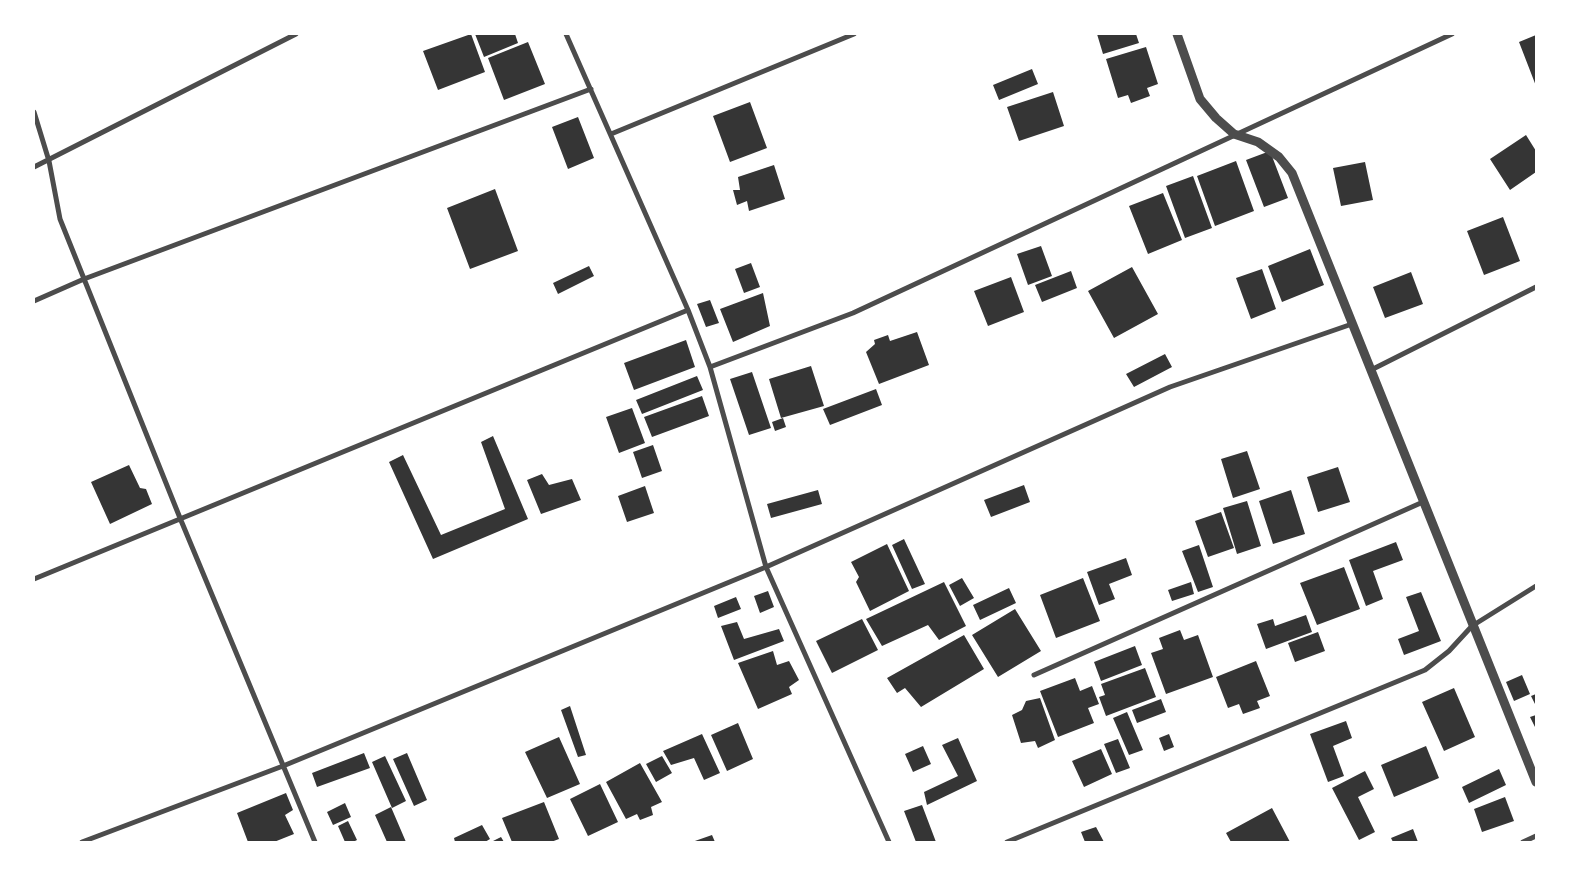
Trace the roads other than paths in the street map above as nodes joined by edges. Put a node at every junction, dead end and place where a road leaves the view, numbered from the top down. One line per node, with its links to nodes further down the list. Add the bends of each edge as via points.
1 (296, 34): 10 (street)
2 (566, 34): 6 (street)
3 (854, 34): 8 (street)
4 (1176, 34): 9 (street, via 1200,99)
5 (1452, 34): 9 (street)
6 (591, 89): 8 (street); 12 (street)
7 (34, 112): 10 (street)
8 (611, 134): 15 (street)
9 (1234, 134): 16 (street, via 1258,142 1279,157 1292,173); 17 (street, via 853,313)
10 (50, 161): 11 (street); 12 (street, via 60,219)
11 (34, 167)
12 (84, 278): 14 (street); 20 (street)
13 (1536, 287): 18 (street)
14 (34, 301)
15 (688, 310): 17 (street); 20 (street)
16 (1352, 324): 18 (street); 21 (street, via 1170,388)
17 (710, 367): 21 (street)
18 (1370, 370): 19 (street)
19 (1423, 502): 24 (street); 25 (street)
20 (180, 518): 22 (street); 26 (street)
21 (766, 567): 26 (street); 31 (street)
22 (34, 579)
23 (1536, 586): 24 (street)
24 (1472, 626): 27 (street); 32 (street, via 1449,651 1425,670)
25 (1034, 675)
26 (283, 766): 29 (street); 30 (street)
27 (1536, 782)
28 (1536, 836): 33 (street)
29 (82, 842)
30 (315, 842)
31 (889, 842)
32 (1007, 842)
33 (1523, 842)

